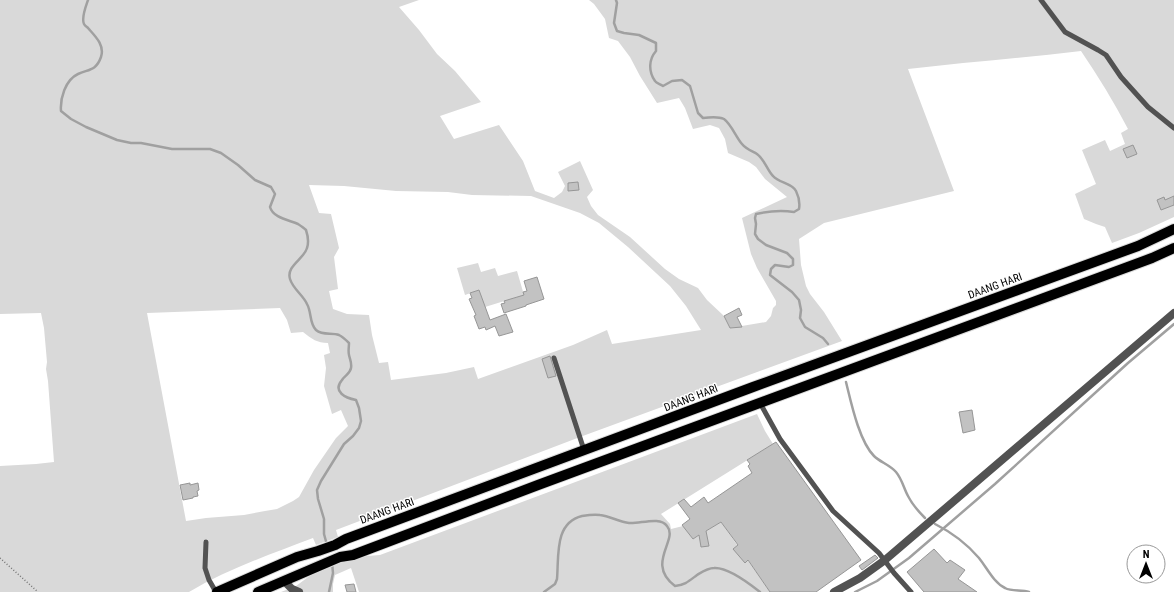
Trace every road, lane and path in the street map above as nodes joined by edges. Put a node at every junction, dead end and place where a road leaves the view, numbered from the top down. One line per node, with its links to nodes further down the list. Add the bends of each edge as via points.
1 (1041, 0): 2 (lane, via 1065,32 1106,55 1121,77 1148,107)
2 (1174, 128)
3 (1174, 229): 8 (main road, DAANG HARI, via 1138,246)
4 (1174, 248): 7 (main road)
5 (1174, 313): 13 (street)
6 (554, 358): 9 (lane)
7 (760, 403): 10 (main road); 13 (lane, via 780,439 833,511)
8 (598, 445): 9 (main road, DAANG HARI); 10 (main road)
9 (584, 450): 16 (main road, DAANG HARI, via 335,545 297,557)
10 (604, 461): 14 (main road, via 353,555 340,557)
11 (206, 542): 16 (lane, via 205,568)
12 (0, 558): 15 (path)
13 (887, 563): 19 (street); 20 (lane)
14 (284, 581): 17 (main road); 18 (street)
15 (38, 592)
16 (216, 592)
17 (258, 592)
18 (299, 592)
19 (834, 592)
20 (911, 592)

